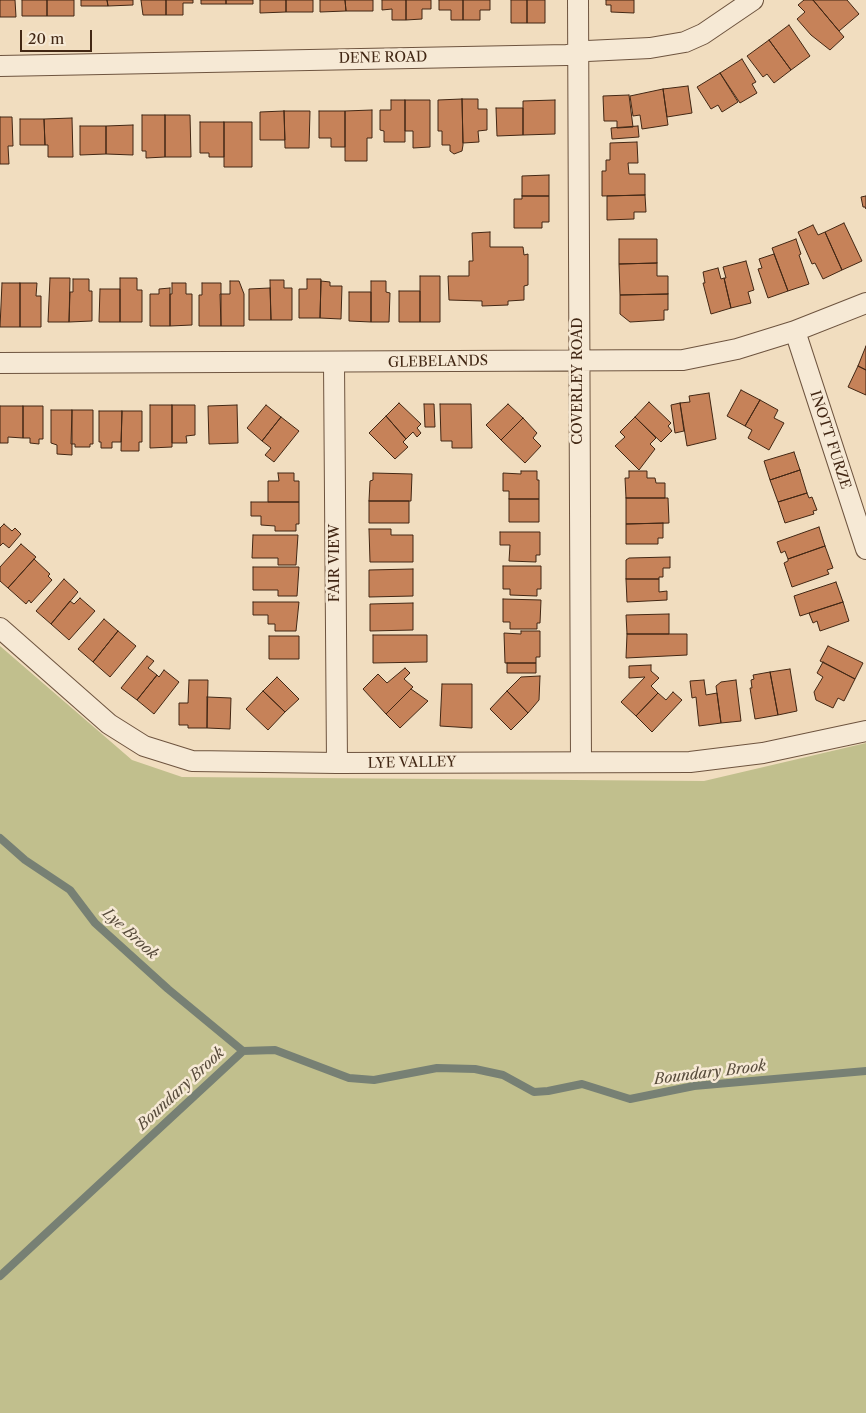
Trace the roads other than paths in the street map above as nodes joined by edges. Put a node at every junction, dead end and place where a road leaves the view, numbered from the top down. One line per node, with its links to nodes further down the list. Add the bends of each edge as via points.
1 (578, 0): 3 (street, COVERLEY ROAD)
2 (753, 0): 3 (street, DENE ROAD, via 703,34 685,42)
3 (578, 53): 4 (street, DENE ROAD); 7 (street, COVERLEY ROAD)
4 (0, 66)
5 (866, 303): 6 (street, GLEBELANDS)
6 (795, 331): 7 (street, GLEBELANDS, via 737,349 682,360); 10 (street, INOTT FURZE)
7 (578, 361): 9 (street, GLEBELANDS); 13 (street, COVERLEY ROAD)
8 (0, 363): 9 (street, GLEBELANDS)
9 (334, 363): 14 (street, FAIR VIEW)
10 (866, 549)
11 (0, 628): 14 (street, LYE VALLEY, via 109,724 144,746 192,761)
12 (866, 731): 13 (street, LYE VALLEY, via 763,753 690,762)
13 (581, 761): 14 (street, LYE VALLEY)
14 (337, 763)

